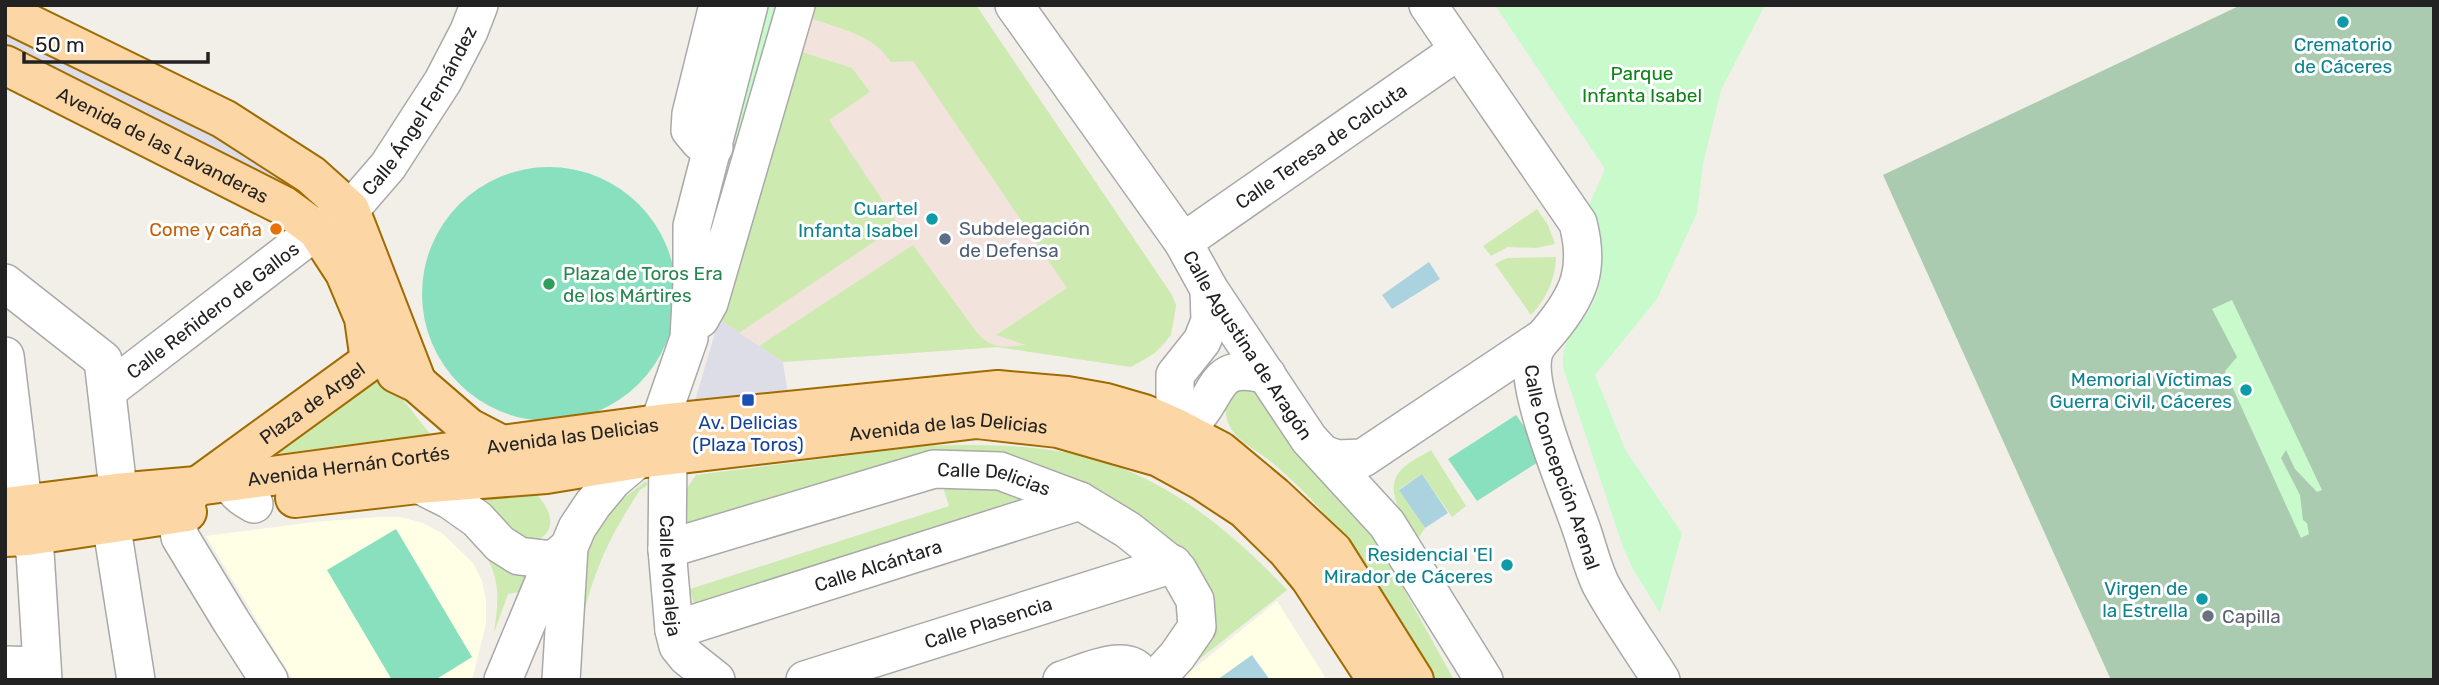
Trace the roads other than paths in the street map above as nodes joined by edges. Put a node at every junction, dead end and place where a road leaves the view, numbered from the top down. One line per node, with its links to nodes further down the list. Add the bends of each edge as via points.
1 (718, 5): 10 (street, via 690,130 700,142)
2 (749, 5): 10 (street)
3 (796, 5): 16 (street, via 709,303)
4 (1014, 5): 13 (street, Calle Agustina de Aragón)
5 (1428, 5): 8 (street, Calle Concepción Arenal)
6 (477, 8): 11 (street, Calle Ángel Fernández, via 443,81 388,166)
7 (5, 12): 11 (main road, via 224,119 311,175)
8 (1459, 50): 13 (street, Calle Teresa de Calcuta); 17 (street, Calle Concepción Arenal, via 1578,223 1583,262 1573,300)
9 (5, 65): 12 (main road, Avenida de las Lavanderas, via 284,206)
10 (714, 147): 16 (street, via 692,226)
11 (350, 210): 12 (street); 22 (main road)
12 (317, 230): 19 (main road, Avenida de las Lavanderas, via 345,273 364,318); 23 (street, Calle Reñidero de Gallos)
13 (1182, 242): 15 (street, Calle Agustina de Aragón)
14 (5, 283): 23 (street, via 103,360)
15 (1209, 289): 20 (street, via 1206,331); 21 (street, Calle Agustina de Aragón)
16 (689, 338): 29 (street)
17 (1540, 340): 31 (street, via 1363,458 1337,459); 58 (street, Calle Concepción Arenal, via 1531,365 1534,384 1600,583)
18 (5, 356): 37 (street)
19 (370, 361): 22 (main road, Plaza de Argel); 35 (main road, Plaza de Argel)
20 (1175, 375): 25 (street, via 1143,393); 27 (street)
21 (1267, 375): 24 (street, via 1241,371 1217,383); 31 (street, Calle Agustina de Aragón, via 1308,439)
22 (417, 383): 28 (main road, Plaza de Argel, via 469,428)
23 (107, 391): 32 (street)
24 (1210, 396): 27 (street, via 1196,419); 30 (street, via 1209,423)
25 (1106, 403): 27 (main road, Avenida de las Delicias); 29 (main road, Avenida de las Delicias, via 998,390)
26 (977, 419): 27 (street, via 1079,413 1158,438); 29 (main road, Avenida de las Delicias); 40 (main road, Avenida de las Delicias, via 1058,428 1159,457 1245,509)
27 (1178, 429): 30 (main road, Avenida de las Delicias); 40 (street, via 1181,446 1256,502)
28 (500, 444): 29 (main road, Avenida las Delicias); 33 (street, Avenida las Delicias); 35 (main road, Avenida Hernán Cortés)
29 (655, 446): 33 (main road, Avenida de las Delicias); 39 (street, via 613,480); 41 (street, Calle Moraleja)
30 (1220, 451): 56 (main road, Avenida de las Delicias, via 1333,551)
31 (1323, 454): 57 (street, Calle Agustina de Aragón, via 1387,524)
32 (116, 472)
33 (546, 474): 34 (main road, Avenida de las Delicias); 39 (street, Avenida las Delicias, via 564,485)
34 (418, 484): 35 (main road, Avenida Hernán Cortés); 39 (street, via 477,519 500,544 519,556)
35 (219, 489): 37 (main road, Avenida Hernán Cortés); 38 (main road, Avenida Hernán Cortés); 47 (street, via 180,537)
36 (1080, 501): 41 (street, Calle Delicias, via 1000,471 937,468); 42 (street, Calle Delicias); 43 (street, Calle Alcántara)
37 (16, 521): 38 (main road, Avenida Hernán Cortés); 45 (street, via 35,552)
38 (111, 522): 46 (street)
39 (566, 545): 48 (street); 49 (street)
40 (1286, 548): 55 (main road, Avenida de las Delicias)
41 (667, 550): 43 (street, Calle Moraleja)
42 (1172, 564): 51 (street, Calle Plasencia); 54 (street, Calle Delicias, via 1195,600 1197,627)
43 (674, 630): 50 (street, Calle Moraleja, via 687,657)
44 (5, 665): 45 (street)
45 (42, 673)
46 (136, 680)
47 (269, 680)
48 (503, 680)
49 (561, 680)
50 (716, 680)
51 (805, 680)
52 (1062, 680): 53 (street, via 1120,662 1130,664)
53 (1142, 680)
54 (1154, 680)
55 (1377, 680)
56 (1414, 680)
57 (1484, 680)
58 (1661, 680)

